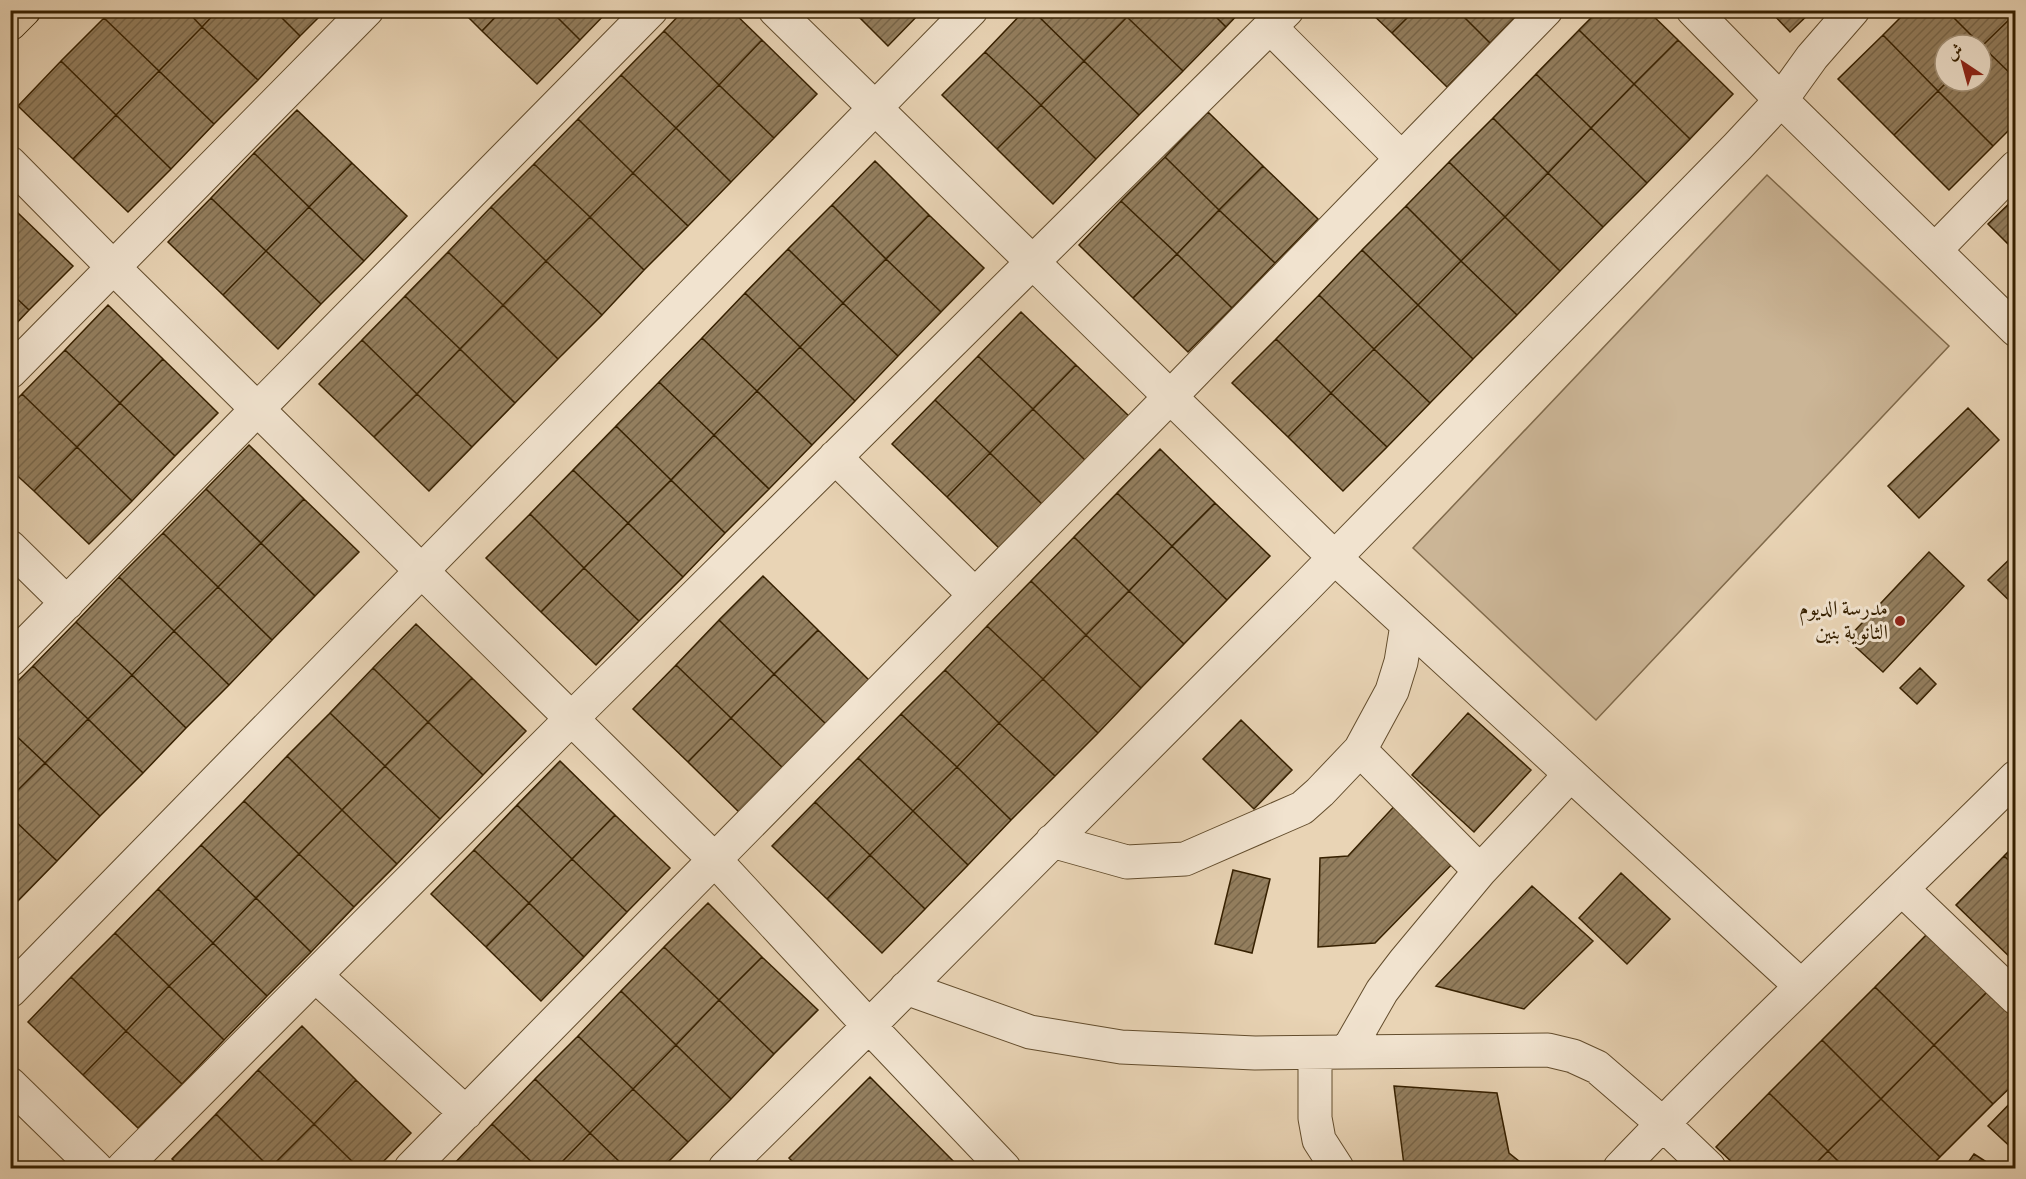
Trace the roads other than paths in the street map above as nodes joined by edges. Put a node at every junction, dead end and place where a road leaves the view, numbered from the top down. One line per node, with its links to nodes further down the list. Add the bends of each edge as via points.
1 (24, 10): 10 (main road)
2 (367, 10): 18 (street)
3 (651, 10): 22 (street)
4 (775, 10): 12 (street)
5 (971, 10): 12 (street)
6 (1546, 10): 13 (street)
7 (1693, 10): 11 (street)
8 (1853, 10): 11 (street)
9 (1279, 19): 13 (street); 17 (street)
10 (10, 24)
11 (1781, 100): 16 (street); 25 (street)
12 (875, 107): 17 (street); 26 (street)
13 (1401, 158): 21 (street)
14 (10, 163): 18 (street)
15 (2016, 167): 16 (street)
16 (1935, 250): 19 (street)
17 (1033, 262): 21 (street); 23 (street)
18 (113, 267): 20 (street); 22 (street)
19 (2016, 330)
20 (10, 372)
21 (1170, 397): 25 (street); 27 (street)
22 (260, 409): 26 (street); 28 (street)
23 (835, 457): 27 (street); 31 (street)
24 (10, 547): 28 (street)
25 (1334, 557): 29 (street); 35 (street)
26 (422, 570): 31 (street); 42 (street)
27 (975, 595): 36 (street)
28 (67, 603): 30 (street)
29 (1407, 625): 32 (street, via 1392,690); 33 (street)
30 (10, 660)
31 (572, 719): 36 (street); 39 (street)
32 (1360, 750): 35 (street, via 1302,808 1185,859 1127,862); 37 (street)
33 (1569, 775): 37 (street); 40 (street)
34 (2016, 777): 38 (street)
35 (1052, 841): 41 (street)
36 (714, 859): 44 (street); 48 (street)
37 (1480, 871): 45 (street, via 1382,991)
38 (1902, 890): 40 (street); 43 (street)
39 (316, 976): 48 (street); 52 (street)
40 (1800, 985): 49 (street)
41 (906, 988): 44 (street); 46 (street, via 1030,1032 1091,1044)
42 (10, 991)
43 (2016, 998)
44 (869, 1026): 50 (street); 54 (street)
45 (1347, 1052): 46 (street); 49 (street, via 1548,1050 1597,1067)
46 (1315, 1053): 55 (street, via 1319,1140)
47 (10, 1084): 51 (street)
48 (465, 1113): 53 (street)
49 (1663, 1124): 56 (street); 57 (street)
50 (743, 1162)
51 (96, 1168)
52 (123, 1168)
53 (411, 1168)
54 (1004, 1168)
55 (1337, 1168)
56 (1620, 1168)
57 (1709, 1168)

